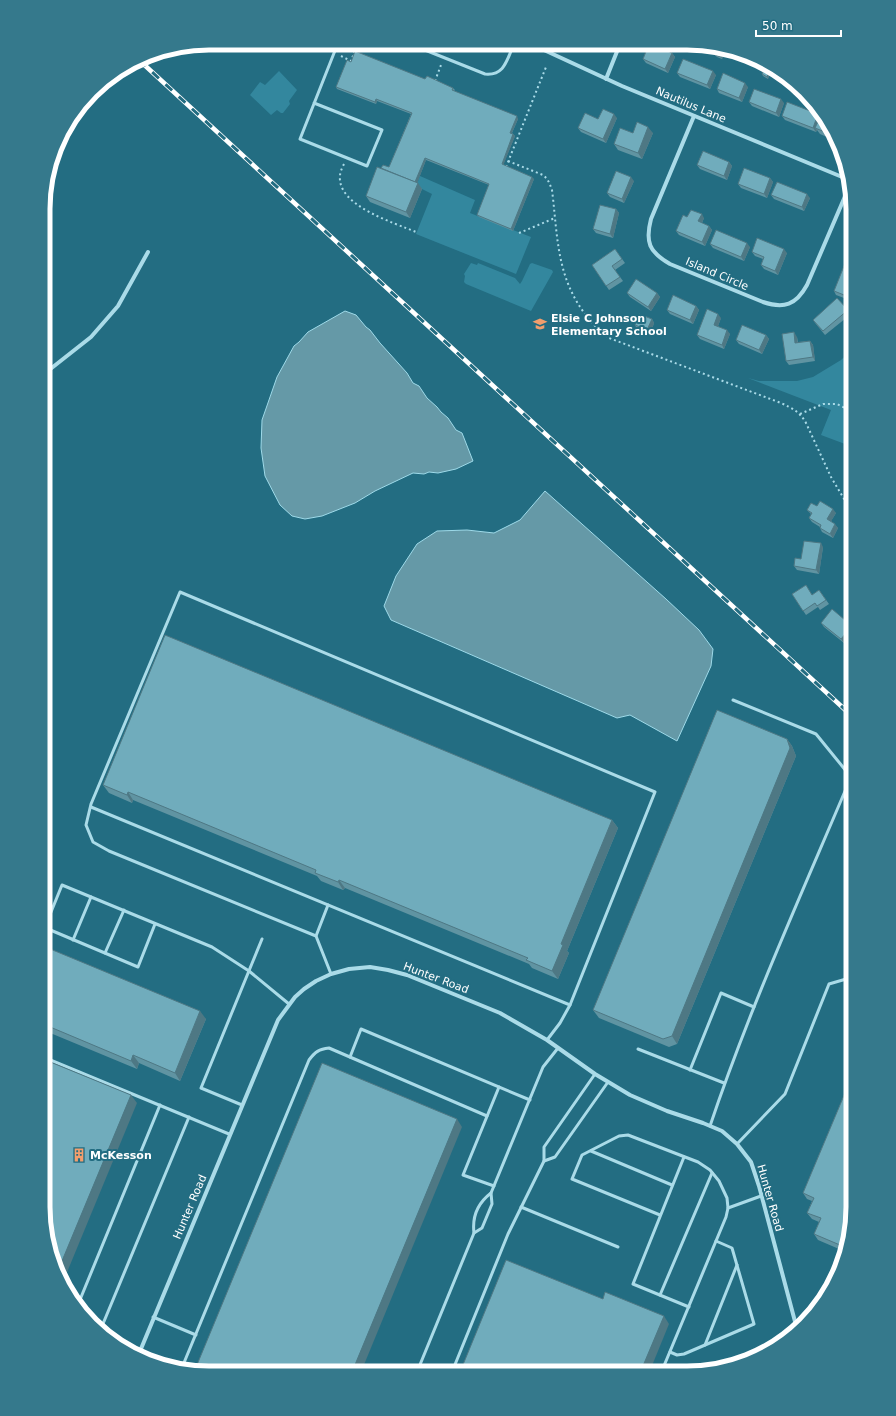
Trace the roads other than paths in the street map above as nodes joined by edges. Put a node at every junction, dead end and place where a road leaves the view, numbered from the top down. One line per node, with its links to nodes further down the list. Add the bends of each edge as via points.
1 (335, 50): 7 (lane)
2 (425, 50): 3 (lane, via 485,74 493,74 502,69)
3 (511, 50)
4 (544, 50): 6 (street, Nautilus Lane)
5 (618, 50): 6 (street)
6 (606, 79): 8 (street, Nautilus Lane)
7 (314, 103): 7 (lane, via 300,139 367,166 382,130)
8 (694, 116): 9 (street, Nautilus Lane); 10 (street, Island Circle, via 648,229 649,245 660,259 772,306 788,304 798,298 807,285)
9 (843, 177)
10 (845, 193)
11 (148, 252): 12 (street, via 118,306 91,337)
12 (50, 369)
13 (733, 700): 14 (lane, via 816,734)
14 (846, 771)
15 (846, 789): 32 (lane)
16 (91, 807): 18 (lane); 23 (lane, via 86,825 93,842 109,851); 31 (lane, via 180,592 655,792)
17 (92, 897): 19 (lane); 20 (lane, via 62,885); 25 (lane)
18 (328, 905): 23 (lane); 31 (lane)
19 (124, 910): 21 (lane); 26 (lane)
20 (50, 915)
21 (155, 924): 26 (lane, via 138,967); 27 (lane, via 212,947)
22 (50, 930): 25 (lane)
23 (316, 936): 28 (lane)
24 (262, 939): 27 (lane)
25 (73, 940): 26 (lane)
26 (105, 953)
27 (249, 971): 30 (lane); 45 (lane, via 201,1088)
28 (331, 974): 30 (street, Hunter Road, via 304,988); 33 (street, Hunter Road, via 370,967 407,975 500,1013)
29 (846, 979): 50 (lane, via 829,984 785,1094)
30 (289, 1004): 45 (street, Hunter Road, via 270,1037)
31 (570, 1005): 33 (lane)
32 (754, 1007): 38 (lane, via 721,993); 41 (lane)
33 (547, 1040): 34 (street, Hunter Road)
34 (558, 1048): 39 (street, Hunter Road); 43 (lane, via 543,1067)
35 (638, 1049): 38 (lane)
36 (350, 1057): 42 (lane, via 361,1029); 46 (lane); 72 (lane, via 329,1048 314,1052 309,1060)
37 (50, 1060): 44 (lane)
38 (690, 1070): 41 (lane)
39 (595, 1074): 40 (street, Hunter Road); 53 (lane, via 544,1147)
40 (608, 1082): 48 (street, Hunter Road, via 667,1112); 53 (lane, via 555,1157)
41 (724, 1083): 48 (lane)
42 (499, 1087): 43 (lane); 46 (lane)
43 (530, 1100): 56 (lane)
44 (160, 1105): 47 (lane); 67 (lane)
45 (242, 1105): 49 (street, Hunter Road)
46 (487, 1116): 56 (lane, via 463,1175)
47 (189, 1117): 49 (lane); 71 (lane)
48 (710, 1126): 50 (street, Hunter Road, via 722,1131)
49 (229, 1134): 69 (street, Hunter Road)
50 (737, 1144): 58 (street, Hunter Road, via 750,1162)
51 (591, 1151): 52 (lane, via 619,1136 628,1135); 55 (lane); 61 (lane, via 582,1155 572,1179)
52 (684, 1157): 54 (lane, via 698,1162); 55 (lane)
53 (544, 1161): 59 (lane)
54 (712, 1173): 60 (lane, via 727,1198); 66 (lane)
55 (672, 1185): 61 (lane)
56 (494, 1186): 57 (lane)
57 (491, 1193): 62 (lane, via 482,1200 473,1223); 62 (lane, via 492,1204 482,1228)
58 (761, 1196): 60 (lane); 70 (street, Hunter Road)
59 (521, 1207): 64 (lane); 78 (lane)
60 (728, 1208): 63 (lane)
61 (660, 1215): 66 (lane, via 633,1284)
62 (474, 1233): 77 (lane)
63 (716, 1241): 65 (lane, via 732,1248); 68 (lane)
64 (618, 1247)
65 (737, 1265): 73 (lane); 73 (lane, via 754,1324)
66 (660, 1295): 68 (lane)
67 (80, 1300)
68 (689, 1307): 75 (lane)
69 (153, 1317): 72 (lane); 74 (street, Hunter Road)
70 (795, 1323)
71 (103, 1325)
72 (196, 1335): 76 (lane)
73 (705, 1345): 75 (lane, via 684,1354)
74 (140, 1350)
75 (670, 1352): 79 (lane)
76 (184, 1364)
77 (419, 1366)
78 (454, 1366)
79 (664, 1366)

